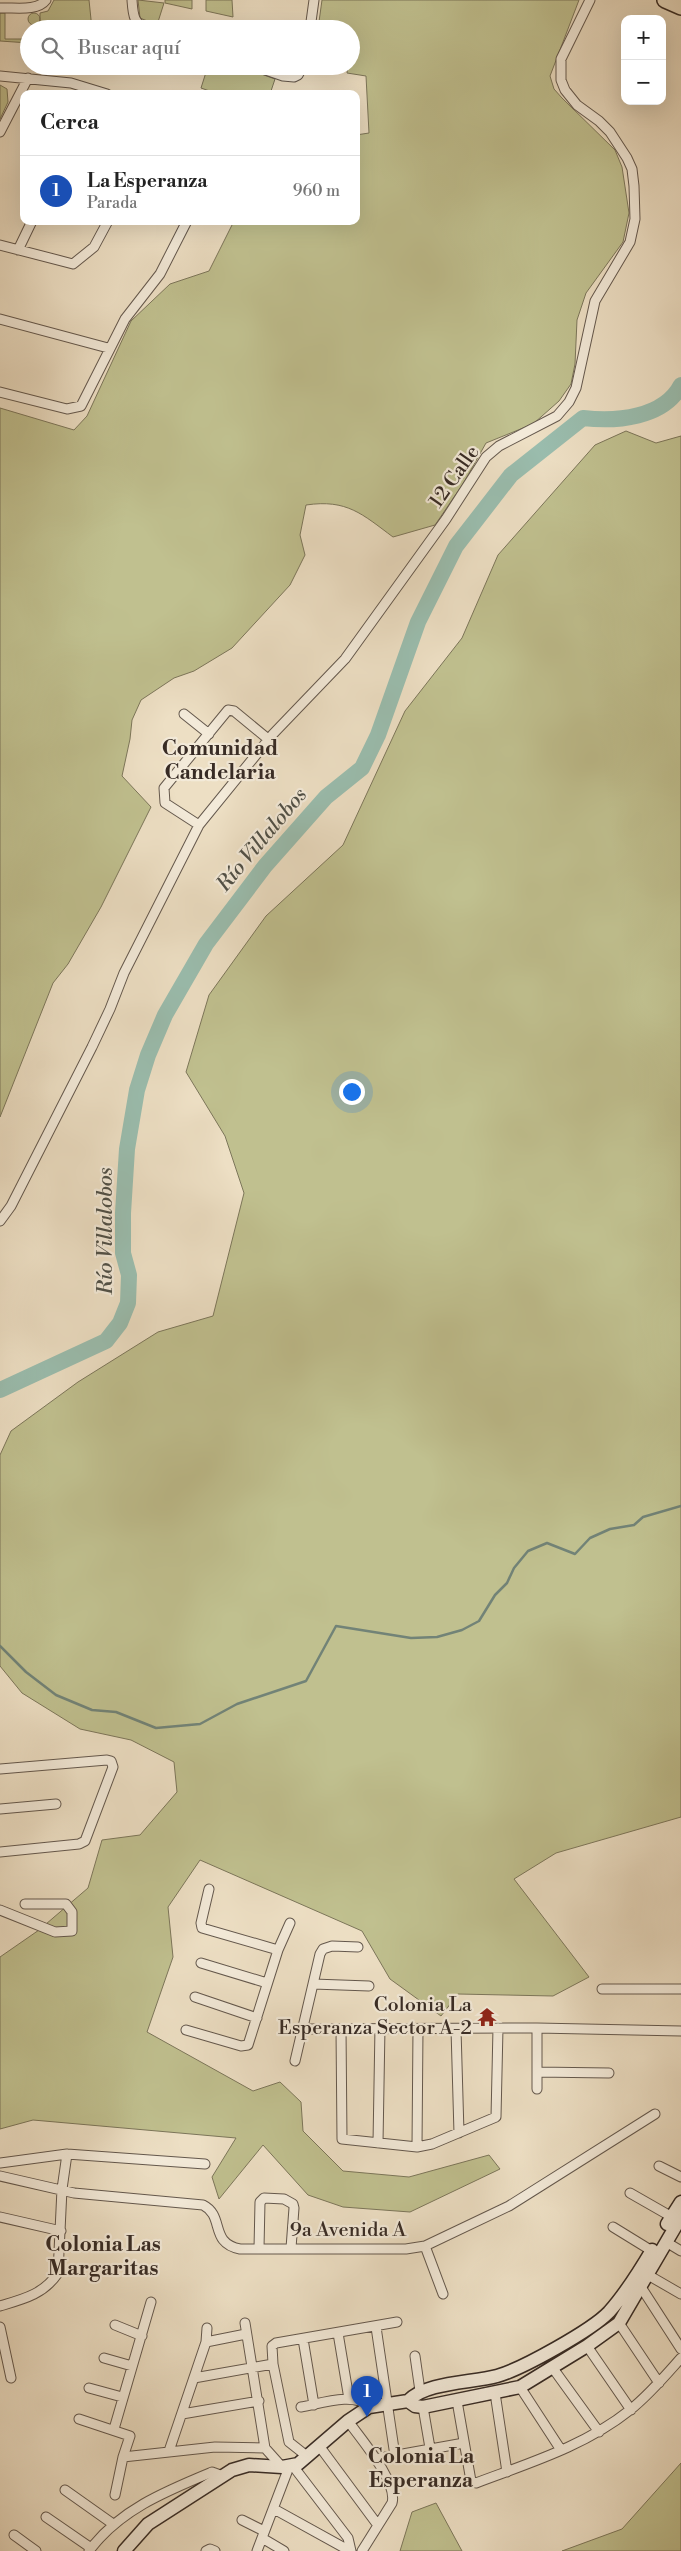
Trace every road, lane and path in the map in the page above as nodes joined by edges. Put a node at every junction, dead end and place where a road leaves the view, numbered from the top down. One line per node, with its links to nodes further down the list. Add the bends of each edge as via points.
1 (46, 0): 7 (street, via 36,7)
2 (132, 0): 8 (street, via 133,17)
3 (314, 0): 9 (street)
4 (590, 0): 28 (street, 12 Calle, via 561,59 562,80 572,98 600,121 627,158 632,169 635,219 630,242 595,301 576,388 565,409 557,416 499,446 486,458 446,520 345,659)
5 (665, 0): 6 (highway)
6 (681, 7)
7 (0, 8)
8 (136, 20)
9 (311, 20)
10 (279, 75): 11 (street)
11 (296, 75)
12 (0, 76): 13 (street)
13 (28, 78): 14 (street); 15 (street, via 71,83)
14 (22, 90)
15 (94, 90)
16 (20, 93): 17 (street)
17 (0, 132)
18 (30, 225): 22 (street)
19 (106, 225): 22 (street, via 89,252 76,263 66,264)
20 (185, 225): 24 (street, via 160,274 125,318)
21 (0, 245): 22 (street)
22 (18, 250)
23 (0, 319): 24 (street)
24 (108, 348): 25 (street, via 80,406 67,409)
25 (0, 392)
26 (184, 714): 27 (street)
27 (209, 734): 28 (street, via 228,710 233,710); 29 (street, via 164,788 163,794 164,803)
28 (268, 739): 29 (street, 12 Calle)
29 (199, 825): 30 (street, 12 Calle, via 124,973 92,1047 11,1206)
30 (0, 1221)
31 (0, 1769): 34 (street, via 107,1760 113,1767 87,1838 79,1844)
32 (56, 1804): 33 (street)
33 (0, 1809)
34 (0, 1852)
35 (209, 1889): 40 (street, via 202,1928)
36 (25, 1904): 37 (street, via 66,1904 72,1912 72,1931 55,1932)
37 (0, 1910)
38 (290, 1923): 40 (street)
39 (358, 1947): 43 (street, via 323,1949)
40 (278, 1950): 42 (street)
41 (201, 1963): 42 (street)
42 (267, 1984): 48 (street)
43 (313, 1984): 44 (street); 52 (street)
44 (369, 1986)
45 (602, 1988): 46 (street)
46 (681, 1989)
47 (195, 1997): 48 (street)
48 (257, 2018): 56 (street, via 245,2046)
49 (380, 2028): 53 (street); 54 (street); 64 (street)
50 (498, 2028): 51 (street); 55 (street); 63 (street, via 496,2117)
51 (537, 2028): 57 (street); 59 (street)
52 (303, 2029): 53 (street); 58 (street)
53 (341, 2029): 64 (street, via 340,2135 346,2141)
54 (418, 2029): 55 (street); 65 (street)
55 (456, 2029): 63 (street)
56 (186, 2030)
57 (681, 2031)
58 (295, 2061)
59 (537, 2072): 60 (street); 61 (street)
60 (609, 2073)
61 (537, 2088)
62 (655, 2114): 80 (street, 9a Avenida A, via 509,2206)
63 (459, 2133): 65 (street)
64 (378, 2143): 65 (street)
65 (417, 2147)
66 (67, 2154): 67 (street); 68 (street); 72 (street)
67 (0, 2162)
68 (205, 2164)
69 (659, 2166): 71 (street)
70 (0, 2176): 72 (street)
71 (681, 2177)
72 (62, 2189): 78 (street); 81 (street, 9a Avenida A, via 87,2195 202,2205 212,2212 228,2247)
73 (630, 2193): 76 (street)
74 (681, 2202): 76 (main road)
75 (0, 2217): 78 (street)
76 (676, 2217): 79 (main road); 83 (main road)
77 (613, 2227): 83 (street)
78 (61, 2231): 90 (street, via 58,2273 50,2284 39,2293)
79 (666, 2242): 84 (street); 85 (main road)
80 (425, 2246): 82 (street, 9a Avenida A, via 406,2249); 87 (street)
81 (258, 2248): 82 (street, 9a Avenida A); 82 (street, via 260,2202 264,2198 284,2199 293,2204)
82 (291, 2248)
83 (652, 2251): 117 (main road, via 608,2313 578,2334 497,2376)
84 (681, 2251)
85 (648, 2274): 86 (main road); 88 (street)
86 (641, 2287): 93 (main road); 104 (street)
87 (443, 2294)
88 (681, 2294)
89 (151, 2302): 100 (street)
90 (0, 2306)
91 (397, 2322): 95 (street)
92 (245, 2323): 99 (street)
93 (619, 2323): 103 (main road); 114 (street)
94 (115, 2325): 100 (street)
95 (376, 2326): 98 (street); 124 (street)
96 (0, 2327): 112 (street)
97 (207, 2328): 102 (street)
98 (338, 2333): 101 (street); 120 (street)
99 (246, 2334): 102 (street); 110 (street)
100 (142, 2336): 109 (street)
101 (303, 2339): 108 (street, via 272,2346); 125 (street)
102 (206, 2342): 113 (street)
103 (587, 2346): 111 (main road); 129 (street)
104 (681, 2349)
105 (415, 2356): 117 (street)
106 (104, 2358): 109 (street)
107 (681, 2358): 114 (street)
108 (273, 2364): 110 (street); 143 (street, via 290,2444)
109 (132, 2366): 119 (street)
110 (253, 2367): 113 (street); 121 (street)
111 (552, 2367): 115 (main road); 134 (street)
112 (11, 2378)
113 (194, 2378): 130 (street)
114 (660, 2383): 129 (street)
115 (520, 2387): 118 (main road); 139 (street)
116 (89, 2388): 119 (street)
117 (420, 2391): 122 (main road)
118 (495, 2393): 123 (main road); 146 (street)
119 (122, 2397): 133 (street)
120 (349, 2399): 125 (street); 127 (street, via 364,2402)
121 (259, 2401): 130 (street); 137 (street)
122 (408, 2401): 124 (main road); 128 (main road)
123 (457, 2401): 128 (main road); 135 (street)
124 (388, 2403): 127 (main road); 142 (street)
125 (314, 2405): 126 (street)
126 (301, 2407)
127 (369, 2407): 132 (main road)
128 (423, 2407): 138 (street)
129 (631, 2410): 134 (street)
130 (182, 2414): 140 (street)
131 (79, 2419): 133 (street)
132 (348, 2421): 136 (main road); 144 (street)
133 (114, 2429): 141 (street, via 130,2436)
134 (599, 2432): 139 (street)
135 (464, 2443): 138 (street); 146 (street, via 474,2484)
136 (320, 2447): 143 (main road); 154 (street)
137 (265, 2448): 140 (street, via 242,2446); 145 (street)
138 (430, 2448): 142 (street)
139 (561, 2450): 146 (street)
140 (170, 2451): 141 (street)
141 (122, 2456): 149 (street)
142 (395, 2456): 144 (street)
143 (308, 2457): 145 (main road)
144 (375, 2459): 154 (street, via 394,2495)
145 (288, 2466): 147 (main road, via 245,2465); 150 (street); 164 (street, via 348,2538)
146 (507, 2472)
147 (223, 2476): 153 (street, via 212,2472 173,2488); 159 (main road, via 148,2524)
148 (66, 2490): 153 (street)
149 (115, 2495)
150 (274, 2509): 155 (street); 164 (street)
151 (46, 2517): 157 (street)
152 (242, 2520): 155 (street)
153 (113, 2524): 157 (street)
154 (377, 2524): 165 (street)
155 (263, 2534): 162 (street); 163 (street)
156 (14, 2535): 158 (street)
157 (90, 2549)
158 (36, 2551)
159 (124, 2551)
160 (206, 2551): 161 (street)
161 (215, 2551)
162 (257, 2551)
163 (284, 2551)
164 (351, 2551)
165 (362, 2551)

